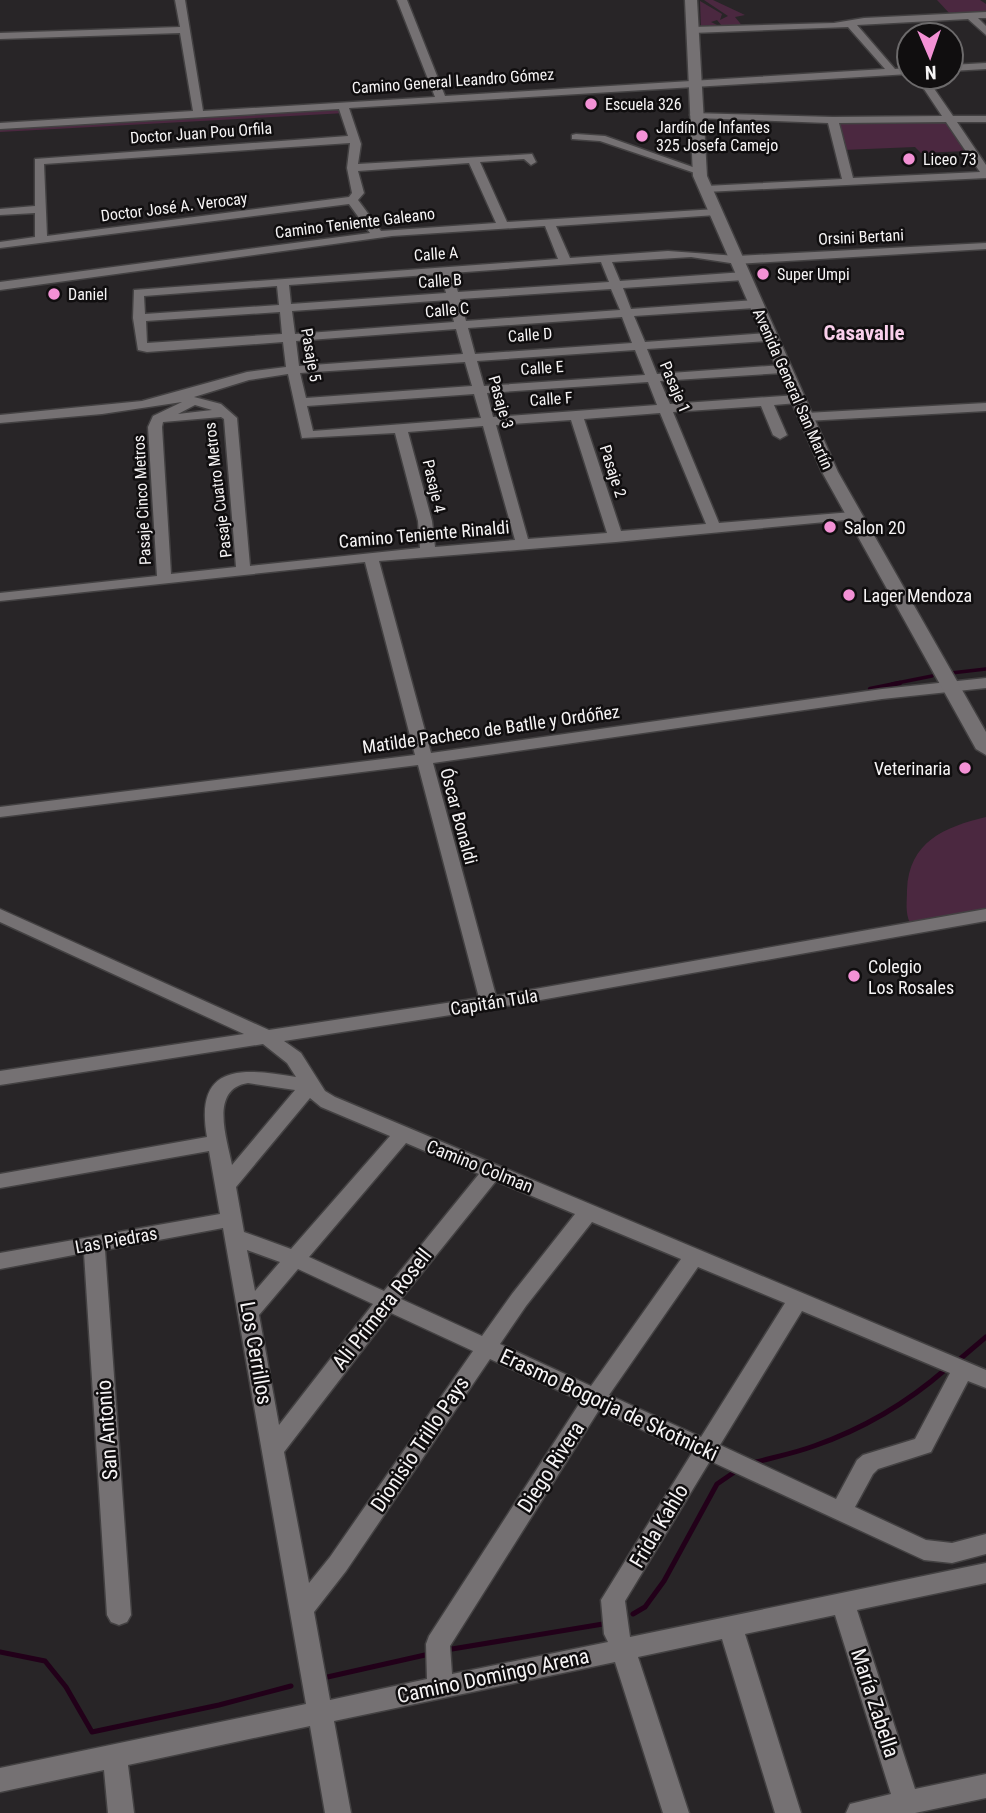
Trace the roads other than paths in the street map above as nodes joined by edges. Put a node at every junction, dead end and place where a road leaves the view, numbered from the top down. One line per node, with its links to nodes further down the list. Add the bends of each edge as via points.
1 (180, 0): 9 (street)
2 (401, 0): 19 (street)
3 (691, 0): 10 (main road, Avenida General San Martín)
4 (939, 8): 6 (street)
5 (986, 15): 7 (street)
6 (946, 16): 7 (street); 8 (street)
7 (971, 16): 11 (street)
8 (851, 24): 10 (street); 15 (street)
9 (185, 30): 12 (street); 21 (street)
10 (692, 30): 17 (main road, Avenida General San Martín)
11 (986, 32)
12 (0, 36)
13 (986, 66): 14 (street)
14 (965, 67)
15 (892, 72): 16 (street, Camino General Leandro Gómez); 17 (street, Camino General Leandro Gómez)
16 (895, 72)
17 (694, 83): 19 (street, Camino General Leandro Gómez); 22 (main road, Avenida General San Martín)
18 (930, 91): 25 (street)
19 (440, 97): 20 (street, Camino General Leandro Gómez)
20 (343, 104): 21 (street, Camino General Leandro Gómez); 28 (street)
21 (198, 113): 26 (street, Camino General Leandro Gómez)
22 (695, 115): 24 (street); 32 (main road, Avenida General San Martín)
23 (986, 119): 25 (street)
24 (833, 120): 25 (street); 34 (street)
25 (951, 121): 33 (street)
26 (0, 126)
27 (576, 137): 32 (street, via 601,138)
28 (355, 139): 31 (street); 37 (street, Doctor Juan Pou Orfila, via 49,159 40,161)
29 (473, 159): 30 (street, via 528,156); 31 (street); 41 (street)
30 (531, 162)
31 (352, 168): 36 (street, via 358,193)
32 (699, 171): 35 (main road, Avenida General San Martín)
33 (986, 174): 34 (street)
34 (848, 182): 35 (street)
35 (706, 189): 39 (main road, Avenida General San Martín)
36 (352, 200): 42 (street); 43 (street, Doctor José A. Verocay)
37 (39, 209): 38 (street); 43 (street)
38 (0, 212)
39 (716, 212): 40 (street, Camino Teniente Galeano); 47 (main road, Avenida General San Martín)
40 (549, 222): 41 (street, Camino Teniente Galeano); 48 (street)
41 (503, 225): 42 (street, Camino Teniente Galeano)
42 (377, 234): 53 (street, Camino Teniente Galeano)
43 (41, 241): 44 (street, Doctor José A. Verocay)
44 (0, 245)
45 (986, 246): 47 (street, Orsini Bertani)
46 (605, 258): 47 (street, Calle A, via 685,253); 48 (street, Calle A); 52 (street, Pasaje 1)
47 (737, 260): 50 (main road, Avenida General San Martín)
48 (565, 261): 49 (street, Calle A)
49 (444, 269): 51 (street, Calle A); 54 (street, Pasaje 3)
50 (744, 276): 52 (street, Calle B); 55 (main road, Avenida General San Martín)
51 (282, 281): 56 (street, Pasaje 5); 58 (street, Calle A, via 138,293)
52 (616, 285): 54 (street, Calle B); 57 (street, Pasaje 1)
53 (0, 286)
54 (452, 295): 56 (street, Calle B); 59 (street, Pasaje 3)
55 (755, 304): 57 (street, Calle C); 60 (main road, Avenida General San Martín)
56 (285, 308): 58 (street, Calle B); 61 (street, Pasaje 5)
57 (628, 313): 59 (street, Calle C); 62 (street, Pasaje 1)
58 (139, 318): 61 (street, Calle C, via 142,347)
59 (461, 324): 61 (street, Calle C); 63 (street, Pasaje 3)
60 (769, 337): 62 (street, Calle D); 65 (main road, Avenida General San Martín)
61 (290, 338): 64 (street, Pasaje 5)
62 (640, 345): 63 (street, Calle D); 66 (street, Pasaje 1)
63 (470, 356): 64 (street, Calle D); 67 (street, Pasaje 3)
64 (293, 369): 68 (street, Calle D, via 236,377); 71 (street, Pasaje 5)
65 (783, 369): 66 (street, Calle E); 69 (main road, Avenida General San Martín)
66 (652, 377): 67 (street, Calle E); 73 (street, Pasaje 1)
67 (479, 390): 71 (street, Calle E); 79 (street, Pasaje 3)
68 (187, 399): 74 (street, Pasaje Cuatro Metros); 77 (street); 78 (street, Pasaje Cinco Metros)
69 (797, 399): 70 (street, Calle F); 76 (main road, Avenida General San Martín)
70 (765, 401): 73 (street, Calle F); 82 (street)
71 (302, 402): 81 (street, Pasaje 5)
72 (986, 407): 76 (street)
73 (665, 409): 75 (street, Calle F); 84 (street, Pasaje 1)
74 (226, 413): 78 (street); 89 (street, Pasaje Cuatro Metros)
75 (576, 415): 79 (street, Calle F); 85 (street, Pasaje 2)
76 (806, 417): 83 (main road, Avenida General San Martín)
77 (0, 419)
78 (157, 422): 90 (street, Pasaje Cinco Metros)
79 (488, 422): 80 (street, Calle F); 86 (street, Pasaje 3)
80 (400, 428): 81 (street, Calle F); 87 (street, Pasaje 4, via 425,521)
81 (307, 435)
82 (780, 435)
83 (852, 516): 84 (street, Camino Teniente Rinaldi); 93 (main road, Avenida General San Martín)
84 (714, 528): 85 (street, Camino Teniente Rinaldi)
85 (616, 538): 86 (street, Camino Teniente Rinaldi)
86 (523, 545): 87 (street, Camino Teniente Rinaldi)
87 (428, 553): 88 (street, Camino Teniente Rinaldi)
88 (372, 557): 89 (street, Camino Teniente Rinaldi); 95 (street, Óscar Bonaldi)
89 (243, 570): 90 (street, Camino Teniente Rinaldi)
90 (164, 578): 91 (street, Camino Teniente Rinaldi)
91 (0, 597)
92 (986, 683): 93 (street, Matilde Pacheco de Batlle y Ordóñez)
93 (950, 688): 94 (main road, Avenida General San Martín); 95 (street, Matilde Pacheco de Batlle y Ordóñez)
94 (986, 749)
95 (424, 758): 96 (street, Matilde Pacheco de Batlle y Ordóñez); 99 (street, Óscar Bonaldi)
96 (0, 812)
97 (0, 915): 100 (street, Camino Colman)
98 (986, 915): 99 (street, Capitán Tula)
99 (489, 1003): 100 (street, Capitán Tula)
100 (265, 1036): 101 (street, Capitán Tula); 102 (street, Camino Colman, via 294,1058)
101 (0, 1078)
102 (310, 1085): 103 (street, Camino Colman, via 328,1102); 104 (street, Los Cerrillos, via 259,1076 230,1080 219,1090 214,1104); 107 (street)
103 (403, 1134): 105 (street, Camino Colman); 112 (street)
104 (218, 1142): 106 (street); 107 (street, Los Cerrillos)
105 (493, 1170): 108 (street, Camino Colman); 115 (street, Ali Primera Rosell)
106 (0, 1181)
107 (226, 1185): 109 (street, Los Cerrillos)
108 (589, 1211): 111 (street, Camino Colman); 117 (street, Dionisio Trillo Pays)
109 (234, 1228): 110 (street, Las Piedras); 112 (street, Erasmo Bogorja de Skotnicki); 116 (street, Los Cerrillos)
110 (94, 1244): 113 (street, Las Piedras); 128 (street, San Antonio)
111 (694, 1256): 114 (street, Camino Colman); 120 (street, Diego Rivera)
112 (295, 1259): 115 (street, Erasmo Bogorja de Skotnicki); 116 (street)
113 (0, 1261)
114 (797, 1301): 118 (street, Camino Colman); 121 (street, Frida Kahlo)
115 (387, 1302): 117 (street, Erasmo Bogorja de Skotnicki); 122 (street, Ali Primera Rosell)
116 (249, 1312): 122 (street, Los Cerrillos)
117 (486, 1347): 120 (street, Erasmo Bogorja de Skotnicki); 127 (street, Dionisio Trillo Pays, via 338,1564)
118 (963, 1370): 119 (street, Camino Colman); 123 (street, via 923,1446 871,1462)
119 (986, 1379)
120 (595, 1398): 121 (street, Erasmo Bogorja de Skotnicki); 131 (street, Diego Rivera, via 438,1644)
121 (705, 1449): 123 (street, Erasmo Bogorja de Skotnicki); 130 (street, Frida Kahlo, via 614,1600 616,1634)
122 (273, 1450): 127 (street, Los Cerrillos)
123 (841, 1511): 124 (street, Erasmo Bogorja de Skotnicki, via 923,1550 952,1553)
124 (986, 1544)
125 (986, 1573): 126 (street, Camino Domingo Arena)
126 (843, 1603): 129 (street, Camino Domingo Arena); 136 (street, María Zabella)
127 (302, 1609): 132 (street, Los Cerrillos)
128 (119, 1615)
129 (730, 1626): 130 (street, Camino Domingo Arena); 140 (street)
130 (624, 1649): 131 (street, Camino Domingo Arena); 139 (street, Frida Kahlo)
131 (440, 1687): 132 (street, Camino Domingo Arena)
132 (320, 1713): 133 (street, Camino Domingo Arena); 138 (street, Los Cerrillos)
133 (114, 1756): 134 (street, Camino Domingo Arena); 137 (street)
134 (0, 1780)
135 (986, 1786): 136 (street)
136 (907, 1803): 141 (street)
137 (121, 1813)
138 (338, 1813)
139 (676, 1813)
140 (788, 1813)
141 (859, 1813)

